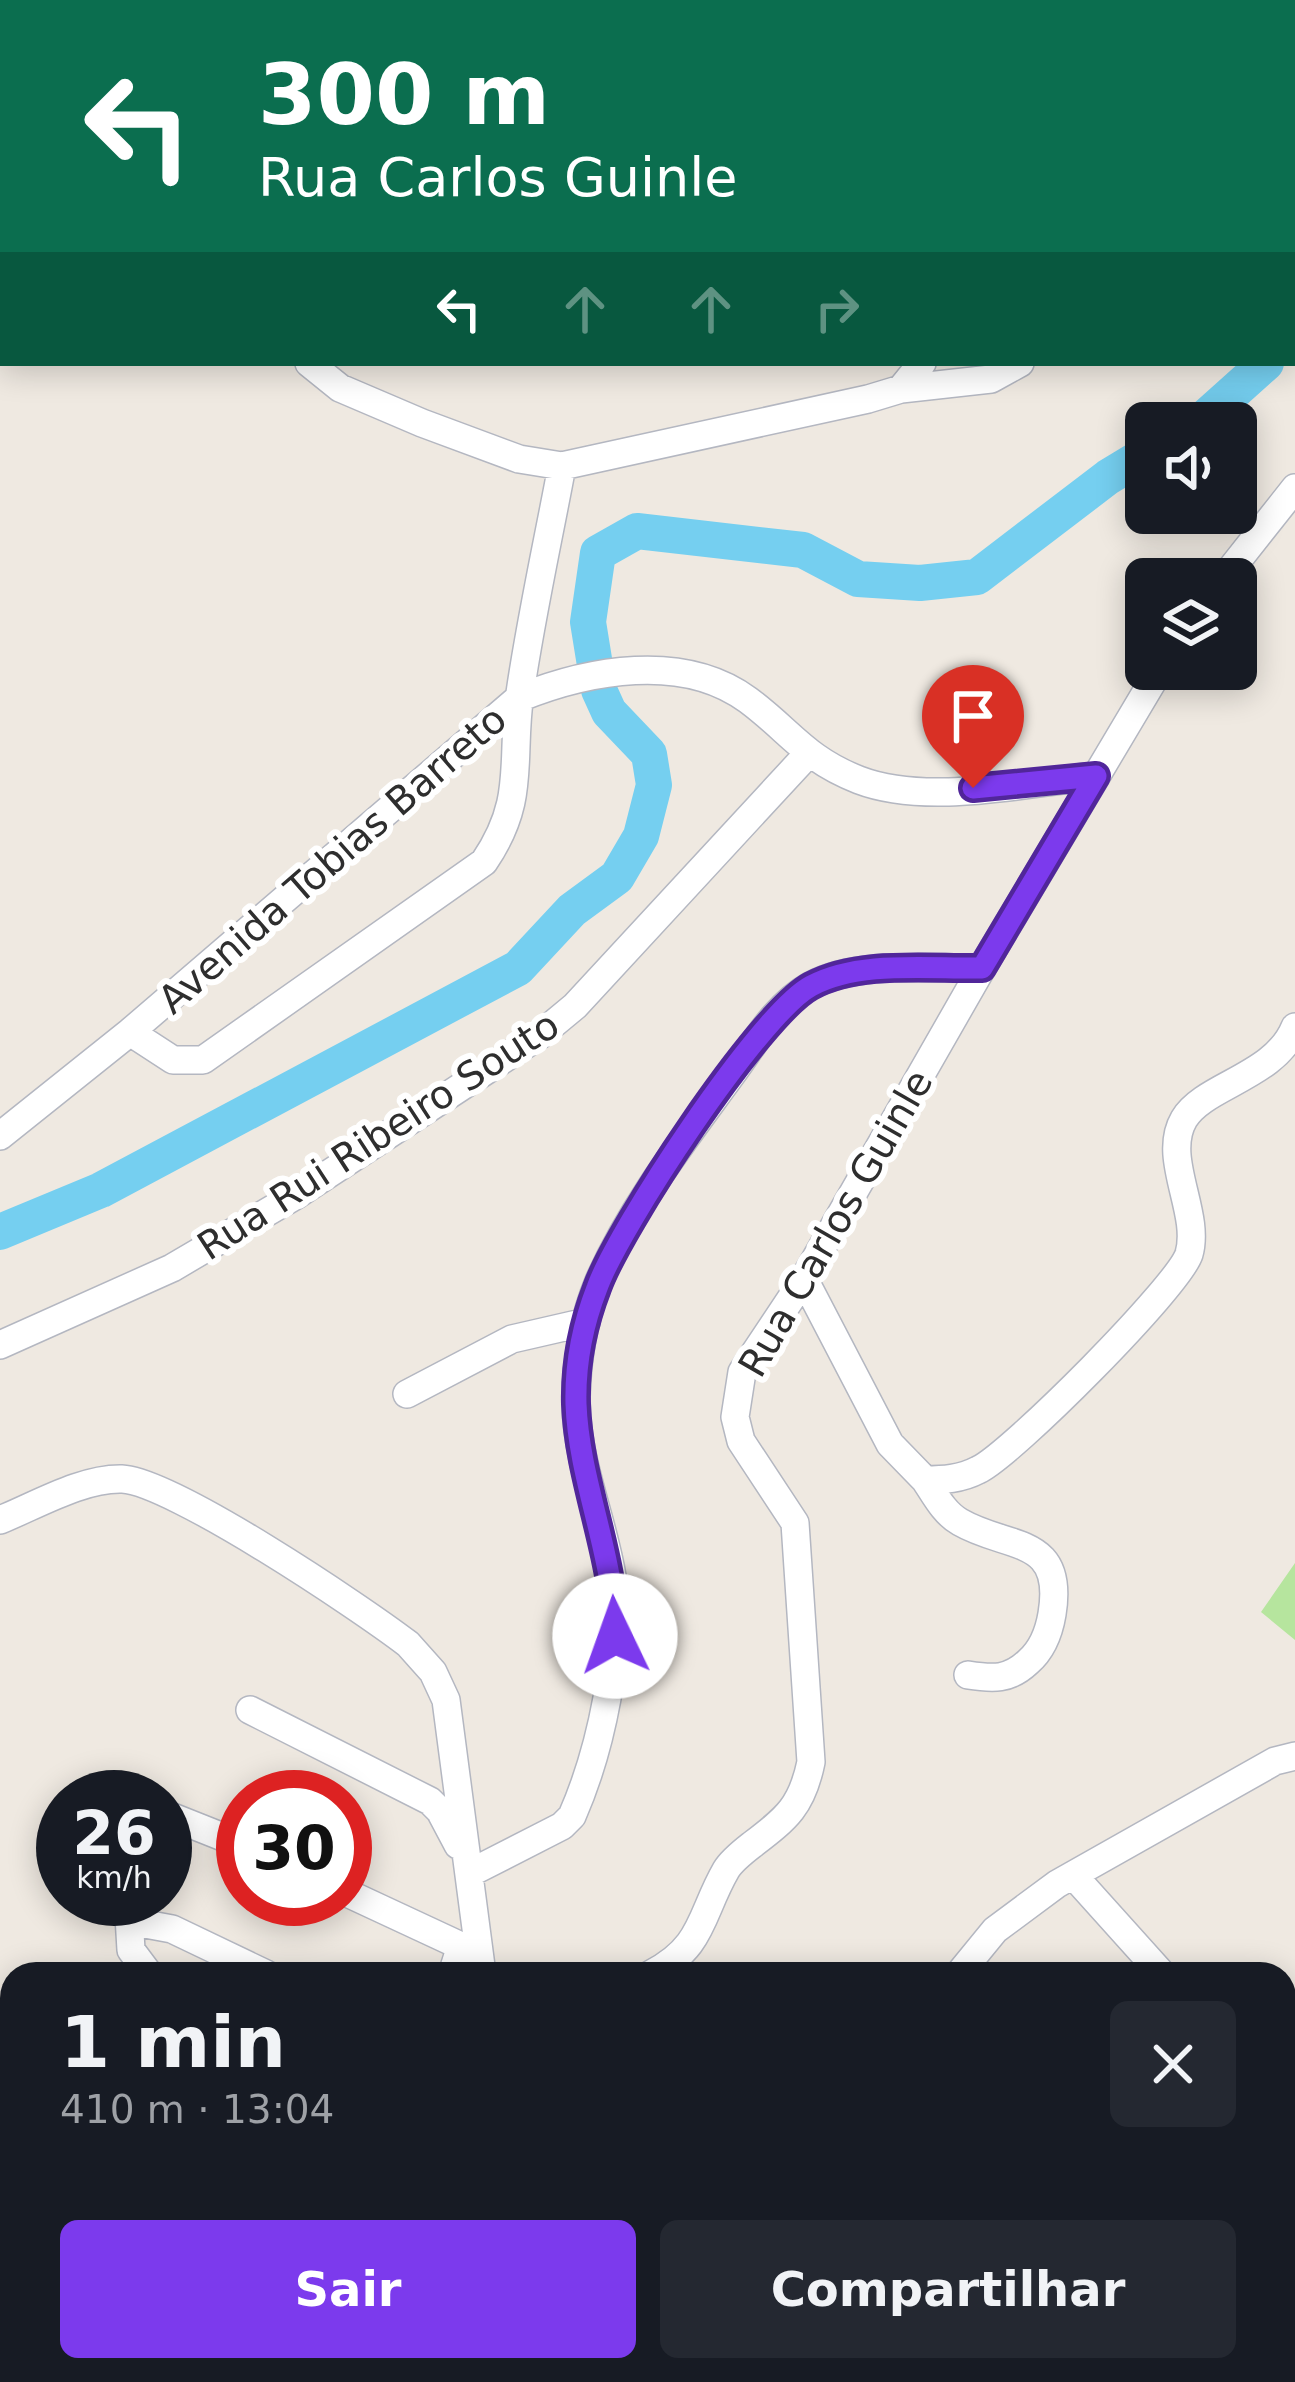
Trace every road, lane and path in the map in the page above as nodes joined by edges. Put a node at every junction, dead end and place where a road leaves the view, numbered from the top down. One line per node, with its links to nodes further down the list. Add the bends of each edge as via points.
1 (313, 366): 5 (street, via 340,388 422,423)
2 (919, 366): 4 (street)
3 (1010, 366): 4 (street, via 991,379)
4 (901, 388): 5 (street)
5 (562, 466): 9 (street)
6 (1295, 488): 7 (street)
7 (1239, 558)
8 (1147, 690): 11 (street, Rua Carlos Guinle)
9 (519, 698): 10 (street, Avenida Tobias Barreto, via 577,677 679,672 731,688); 14 (street, Avenida Tobias Barreto); 14 (street, via 514,797 484,862 202,1060 173,1060)
10 (806, 754): 11 (street, Avenida Tobias Barreto, via 859,780 929,794); 18 (street, Rua Rui Ribeiro Souto, via 540,1035 172,1268)
11 (1096, 776): 12 (street, Rua Carlos Guinle)
12 (982, 968): 16 (street, Rua Carlos Guinle); 17 (street, via 850,973 796,997 670,1157 621,1237)
13 (1295, 1027): 20 (street, via 1267,1062 1190,1110 1180,1126 1190,1250 1167,1290 981,1470)
14 (130, 1032): 15 (street, Avenida Tobias Barreto)
15 (0, 1136)
16 (804, 1279): 20 (street, via 890,1444); 34 (street, Rua Carlos Guinle, via 742,1372 735,1417 741,1441 795,1523 808,1776 797,1805 727,1868 688,1948)
17 (586, 1322): 19 (street, via 512,1339); 25 (street, via 577,1383 580,1445 615,1609 603,1709 572,1816)
18 (0, 1345)
19 (407, 1394)
20 (925, 1480): 22 (street, via 958,1522 1036,1554 1056,1586 1039,1652 1001,1679)
21 (0, 1520): 25 (street, via 99,1481 151,1485 383,1624 433,1672 446,1700)
22 (968, 1675)
23 (250, 1710): 25 (street, via 430,1801)
24 (1295, 1756): 26 (street)
25 (469, 1869): 33 (street)
26 (1073, 1875): 35 (street, via 994,1930); 36 (street)
27 (372, 1905): 32 (street, via 461,1946)
28 (129, 1926): 30 (street)
29 (163, 1926): 31 (street)
30 (140, 1962)
31 (240, 1962)
32 (456, 1962)
33 (481, 1962)
34 (668, 1962)
35 (969, 1962)
36 (1151, 1962)

